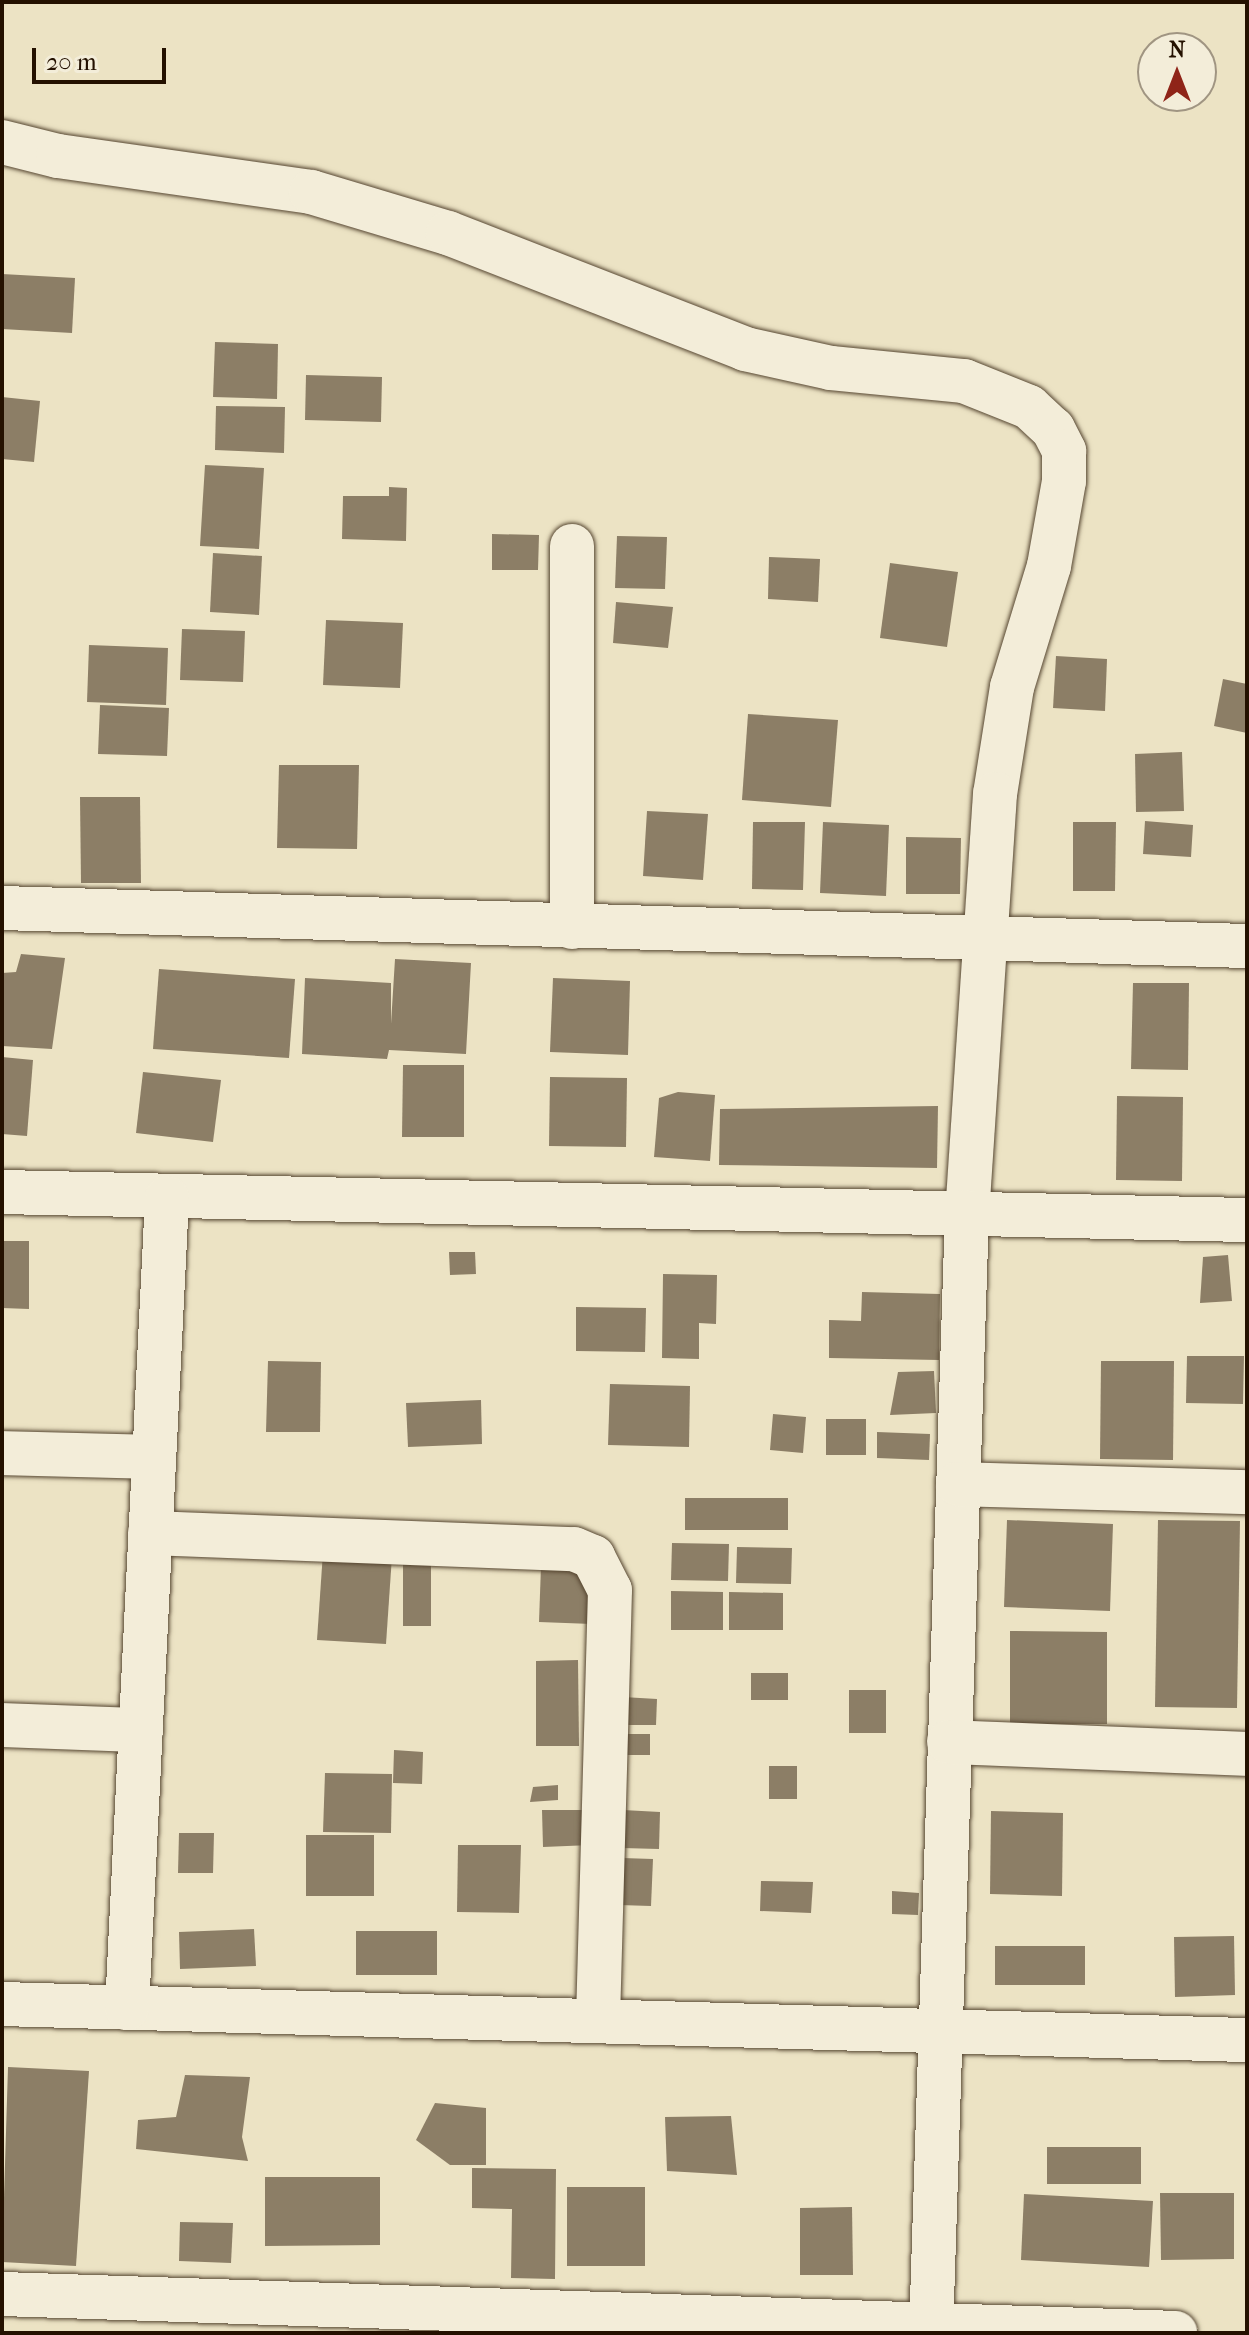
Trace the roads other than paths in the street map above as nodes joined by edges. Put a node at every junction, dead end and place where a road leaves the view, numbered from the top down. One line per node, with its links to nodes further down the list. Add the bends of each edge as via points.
1 (2, 142): 5 (street, via 58,156 311,192 448,233 745,349 831,368 964,381 1029,407 1053,429 1064,451 1064,481 1049,566 1002,735)
2 (572, 546): 4 (street)
3 (2, 908): 4 (street)
4 (572, 927): 5 (street)
5 (987, 938): 6 (street); 9 (street)
6 (1247, 946)
7 (2, 1192): 8 (street)
8 (167, 1198): 9 (street); 12 (street)
9 (967, 1212): 10 (street); 13 (street)
10 (1247, 1220)
11 (2, 1453): 12 (street)
12 (154, 1457): 15 (street)
13 (958, 1484): 14 (street); 18 (street)
14 (1247, 1492)
15 (150, 1533): 17 (street); 22 (street, via 574,1549 593,1557 610,1590)
16 (2, 1725): 17 (street)
17 (141, 1730): 21 (street)
18 (949, 1742): 19 (street); 23 (street)
19 (1247, 1754)
20 (2, 2004): 21 (street)
21 (127, 2008): 22 (street)
22 (598, 2020): 23 (street)
23 (941, 2030): 24 (street); 26 (street)
24 (1247, 2040)
25 (2, 2294): 26 (street)
26 (931, 2330): 27 (street)
27 (1175, 2333)

